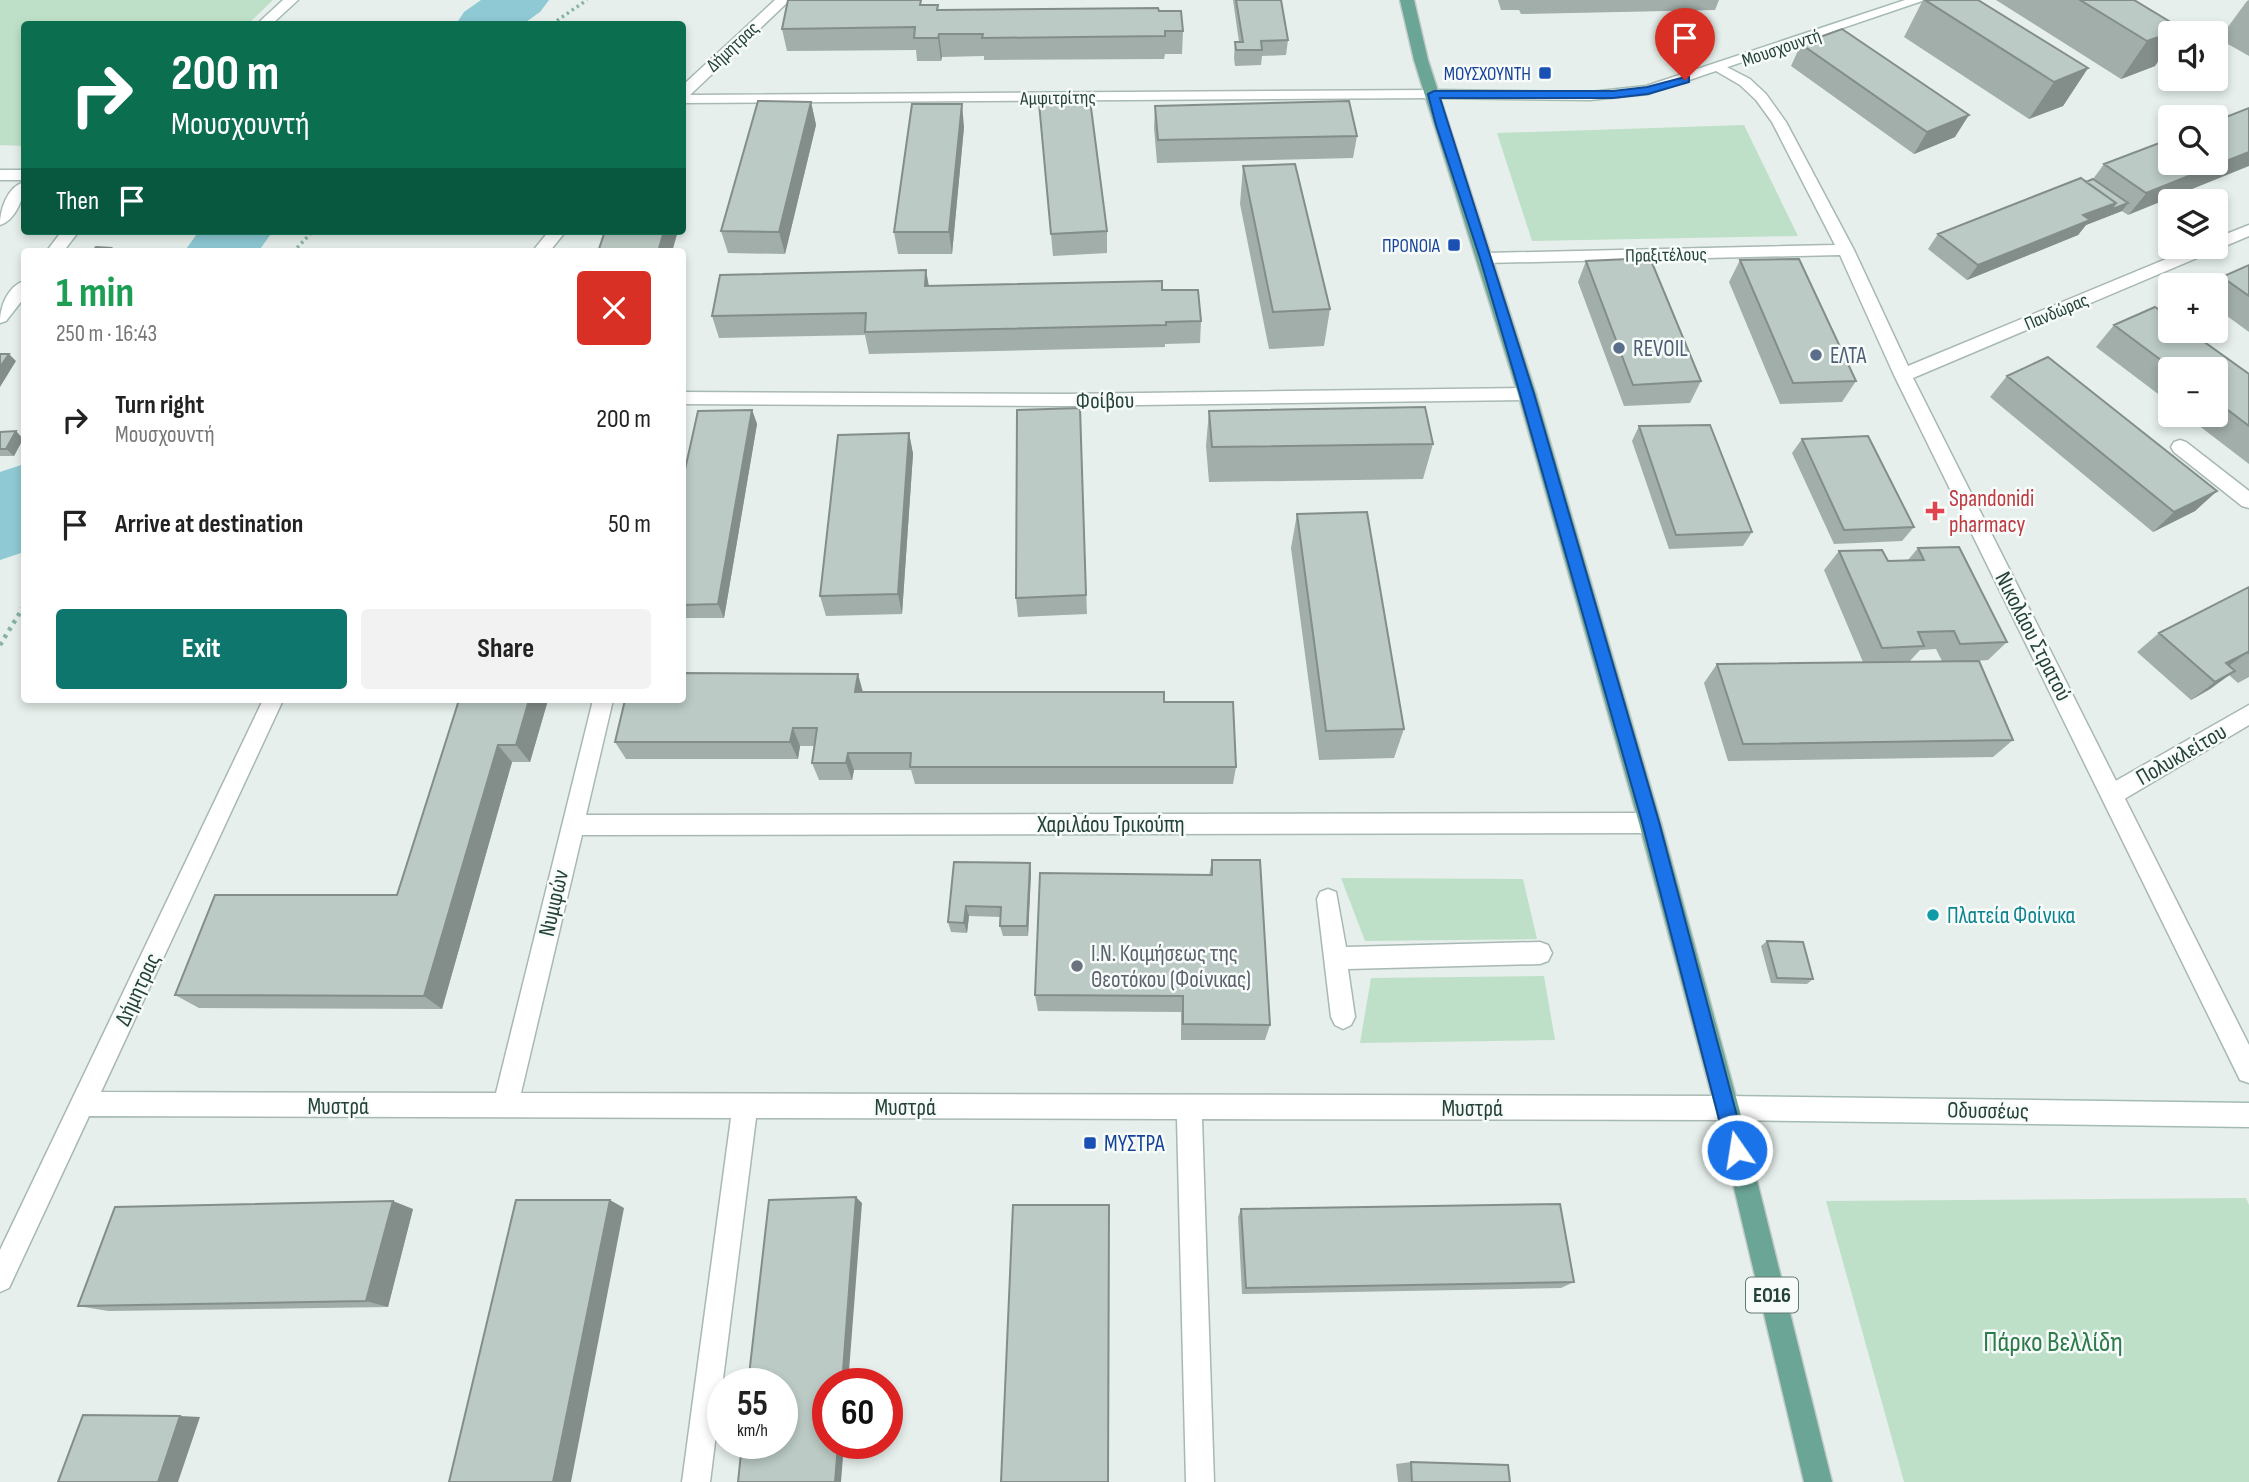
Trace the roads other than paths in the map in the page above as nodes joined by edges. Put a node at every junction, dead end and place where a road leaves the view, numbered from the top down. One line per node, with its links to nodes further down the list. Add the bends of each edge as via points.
1 (291, 0): 5 (street)
2 (783, 0): 7 (street, Δήμητρας)
3 (1407, 0): 8 (main road, ΕΟ16)
4 (1916, 0): 6 (street, Μουσχουντή)
5 (267, 21)
6 (1721, 68): 8 (street, Μουσχουντή, via 1630,93); 16 (street, Νικολάου Στρατού, via 1745,82 1779,122)
7 (686, 90)
8 (1434, 94): 9 (street, Αμφιτρίτης); 17 (main road, ΕΟ16)
9 (686, 99)
10 (0, 175): 11 (street)
11 (21, 175)
12 (21, 191): 13 (street)
13 (0, 220)
14 (2249, 230): 15 (street)
15 (2228, 239)
16 (1846, 250): 17 (street, Πραξιτέλους); 21 (street, Νικολάου Στρατού)
17 (1486, 258): 22 (main road, ΕΟ16)
18 (2180, 259): 21 (street, Πανδώρας)
19 (21, 291): 20 (street)
20 (0, 317)
21 (1903, 375): 29 (street, Νικολάου Στρατού)
22 (1527, 394): 23 (street, Φοίβου, via 1064,400); 30 (main road, ΕΟ16)
23 (686, 398)
24 (2180, 447): 25 (street)
25 (2249, 501)
26 (272, 703): 37 (street, Δήμητρας)
27 (602, 703): 31 (street, Νυμφών)
28 (2249, 714): 29 (street, Πολυκλείτου)
29 (2113, 794): 36 (street, Νικολάου Στρατού)
30 (1650, 822): 31 (street, Χαριλάου Τρικούπη); 41 (main road, ΕΟ16)
31 (572, 825): 39 (street, Νυμφών)
32 (1328, 899): 34 (street)
33 (1540, 953): 34 (street)
34 (1335, 958): 35 (street)
35 (1343, 1017)
36 (2249, 1071)
37 (83, 1104): 39 (street, Μυστρά); 43 (street, Δήμητρας)
38 (745, 1106): 39 (street, Μυστρά); 40 (street, Μυστρά); 44 (street)
39 (505, 1107)
40 (1189, 1108): 41 (street, Μυστρά); 45 (street)
41 (1727, 1108): 42 (street, Οδυσσέως); 46 (main road, ΕΟ16)
42 (2249, 1115)
43 (0, 1279)
44 (696, 1482)
45 (1200, 1482)
46 (1818, 1482)

